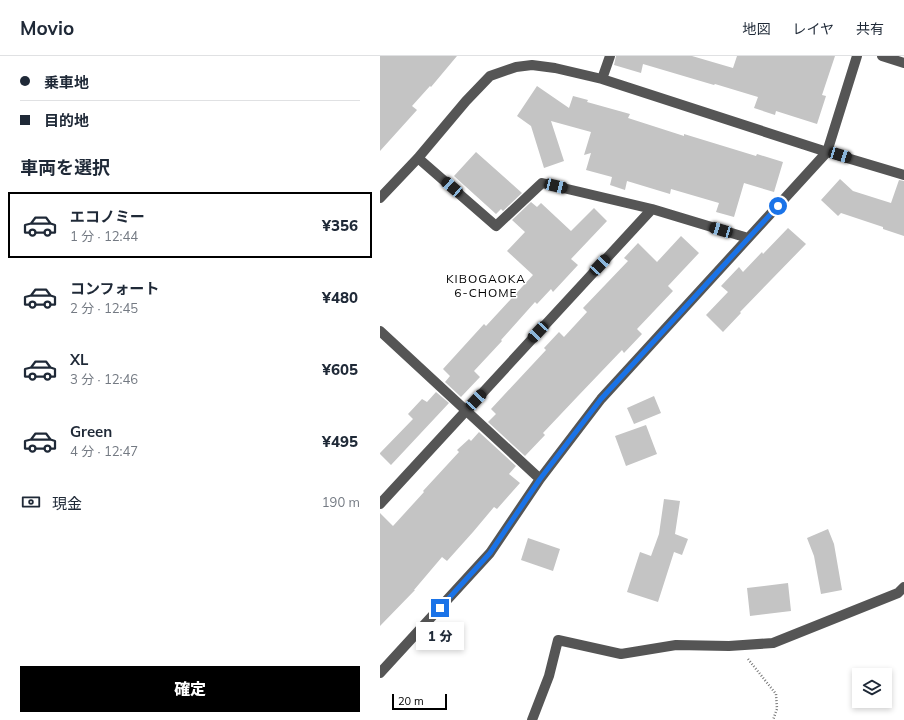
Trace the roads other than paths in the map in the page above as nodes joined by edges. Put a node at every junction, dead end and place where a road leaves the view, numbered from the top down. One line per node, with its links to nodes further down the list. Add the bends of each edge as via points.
1 (610, 56): 5 (street)
2 (857, 56): 6 (street)
3 (882, 56): 4 (street)
4 (904, 63)
5 (602, 79): 6 (street); 7 (street, via 555,68 532,66 516,67 490,76)
6 (827, 152): 8 (street); 11 (street)
7 (418, 158): 9 (street); 10 (street, via 496,226 542,183)
8 (904, 175)
9 (380, 198)
10 (652, 209): 11 (street); 13 (street)
11 (748, 238): 14 (street, via 601,399)
12 (380, 331): 13 (street)
13 (466, 411): 14 (street); 15 (street)
14 (540, 479): 17 (street, via 490,553)
15 (380, 504)
16 (904, 587): 18 (street, via 898,594 773,643 738,646 676,645 620,654 558,640 549,676)
17 (380, 674)
18 (532, 720)

